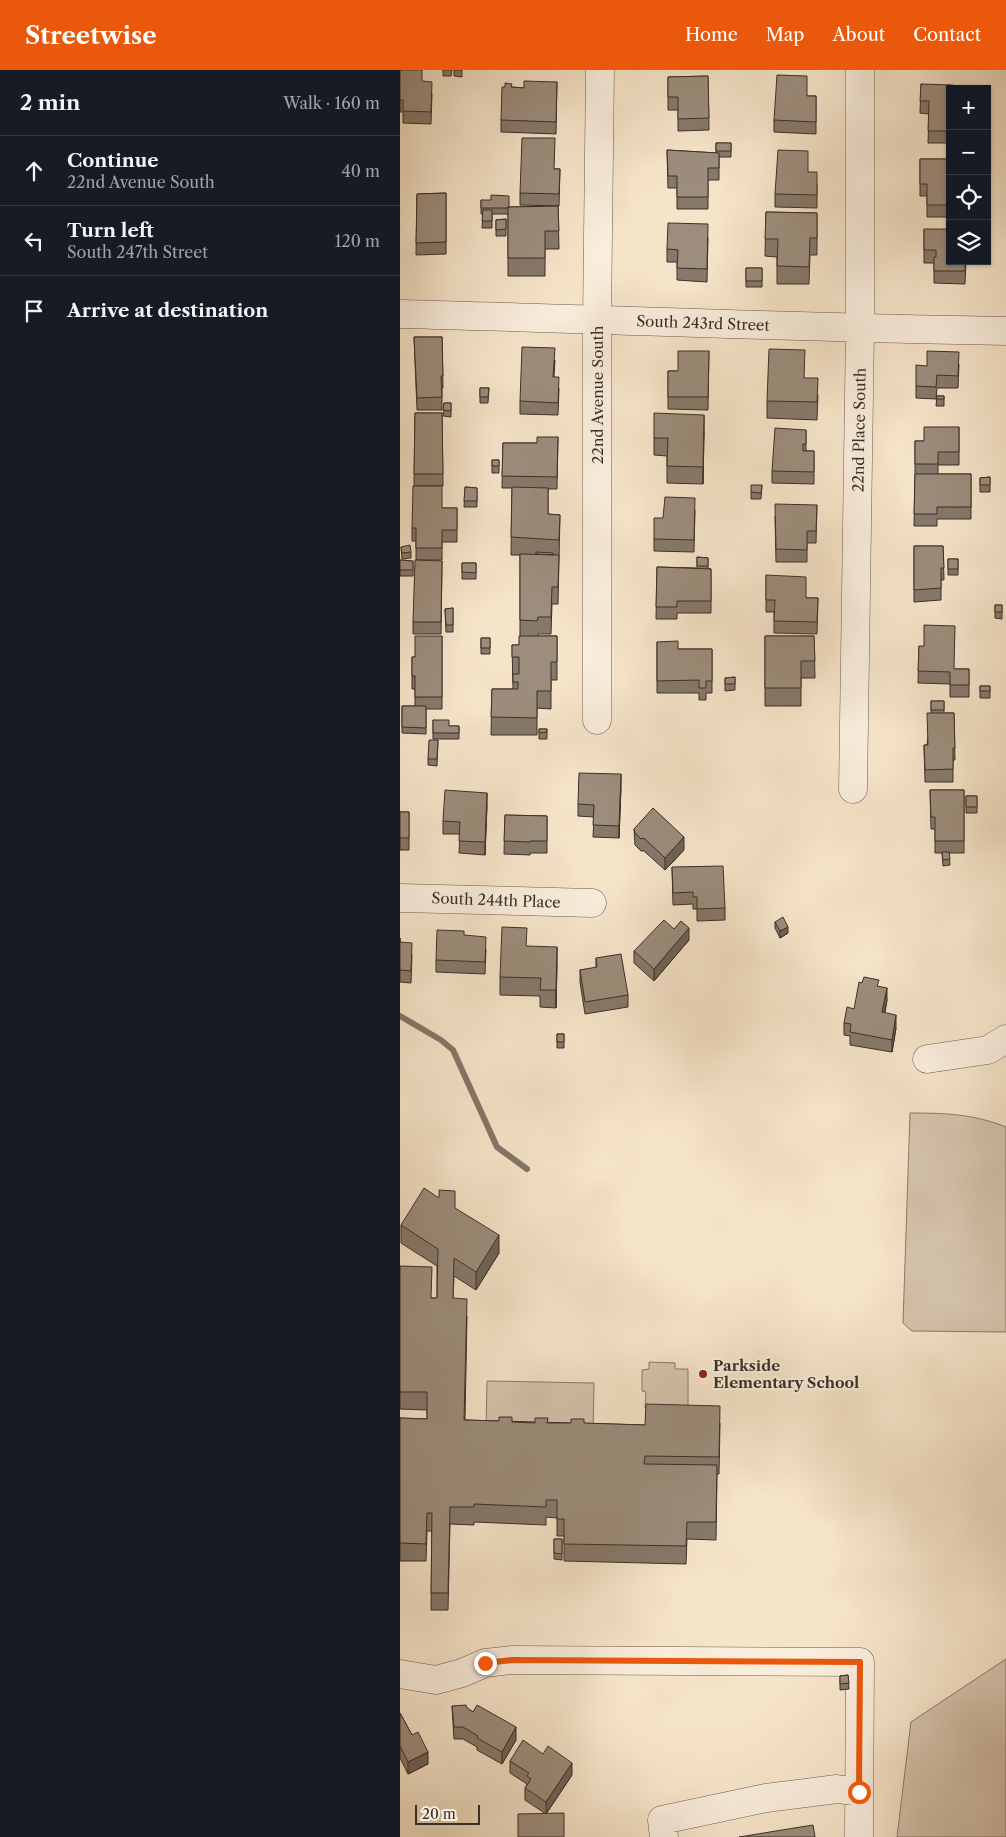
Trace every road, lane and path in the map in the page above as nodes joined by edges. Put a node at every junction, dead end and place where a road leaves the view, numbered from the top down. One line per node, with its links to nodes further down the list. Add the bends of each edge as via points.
1 (600, 70): 4 (street, 22nd Avenue South)
2 (860, 70): 5 (street, 22nd Place South)
3 (400, 314): 4 (street, South 243rd Street)
4 (597, 319): 5 (street, South 243rd Street); 7 (street, 22nd Avenue South)
5 (860, 328): 6 (street, South 243rd Street); 8 (street, 22nd Place South)
6 (1006, 331)
7 (597, 720)
8 (853, 789)
9 (400, 898): 10 (street, South 244th Place)
10 (592, 903)
11 (1006, 1040): 12 (street, via 988,1050)
12 (928, 1059)
13 (400, 1674): 14 (street, via 436,1680 485,1663 512,1660 860,1662)
14 (859, 1792): 15 (street, via 837,1789 766,1798 662,1820); 16 (street)
15 (664, 1837)
16 (859, 1837)

